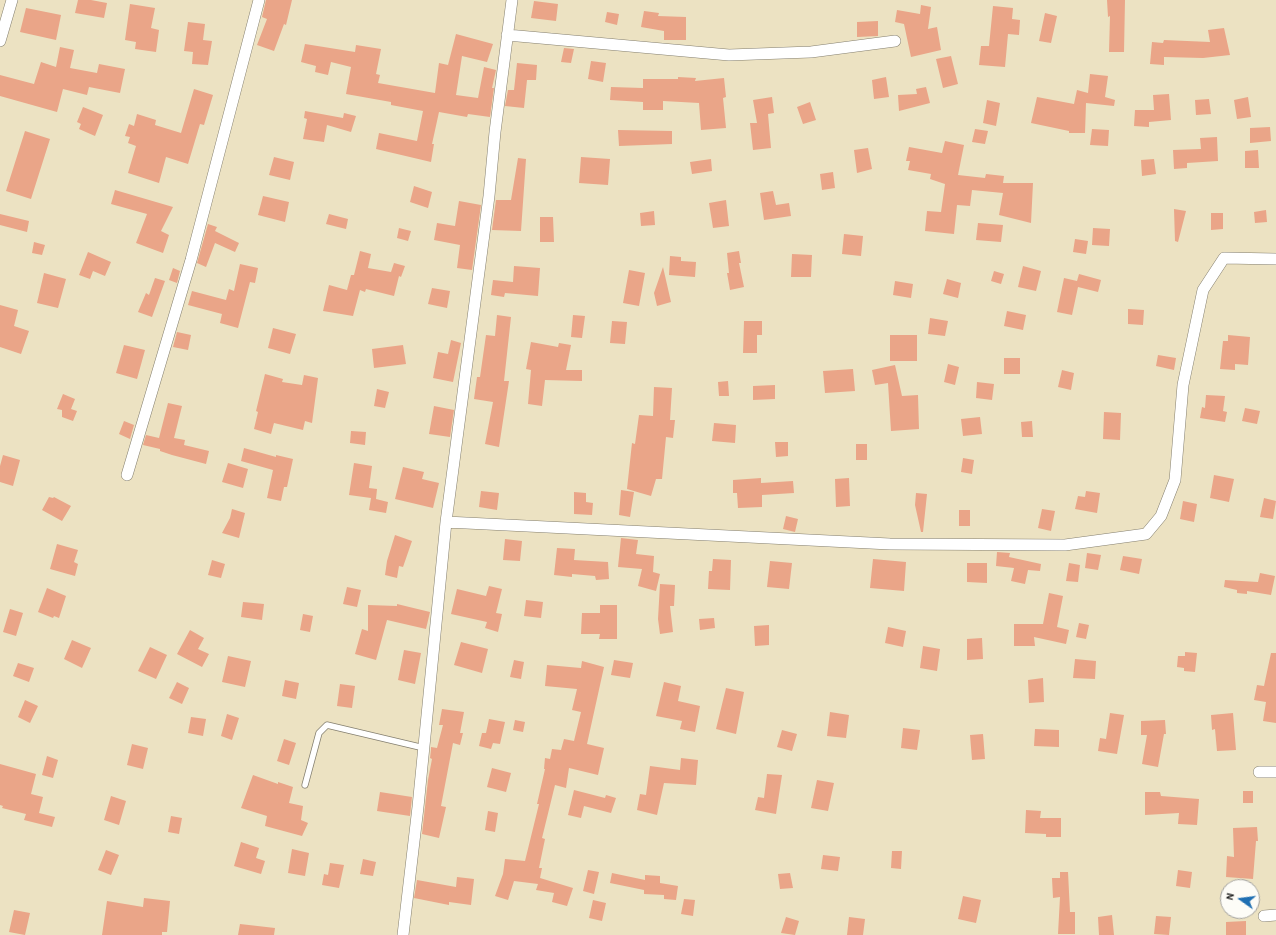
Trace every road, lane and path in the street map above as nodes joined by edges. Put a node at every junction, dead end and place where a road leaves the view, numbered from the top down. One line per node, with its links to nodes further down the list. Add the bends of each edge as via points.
1 (12, 0): 6 (street)
2 (259, 0): 8 (street, via 191,260)
3 (512, 0): 4 (street)
4 (507, 36): 5 (street, via 729,55 812,52); 9 (street, via 489,196)
5 (895, 40)
6 (0, 42)
7 (1276, 260): 9 (street, via 1224,258 1203,290 1183,385 1175,480 1161,516 1146,534 1065,545 890,544)
8 (128, 475)
9 (446, 522): 10 (street)
10 (424, 748): 13 (lane, via 327,725 319,733); 16 (street)
11 (1260, 772): 12 (street)
12 (1276, 772)
13 (305, 785)
14 (1276, 915): 15 (street)
15 (1264, 916)
16 (403, 935)

